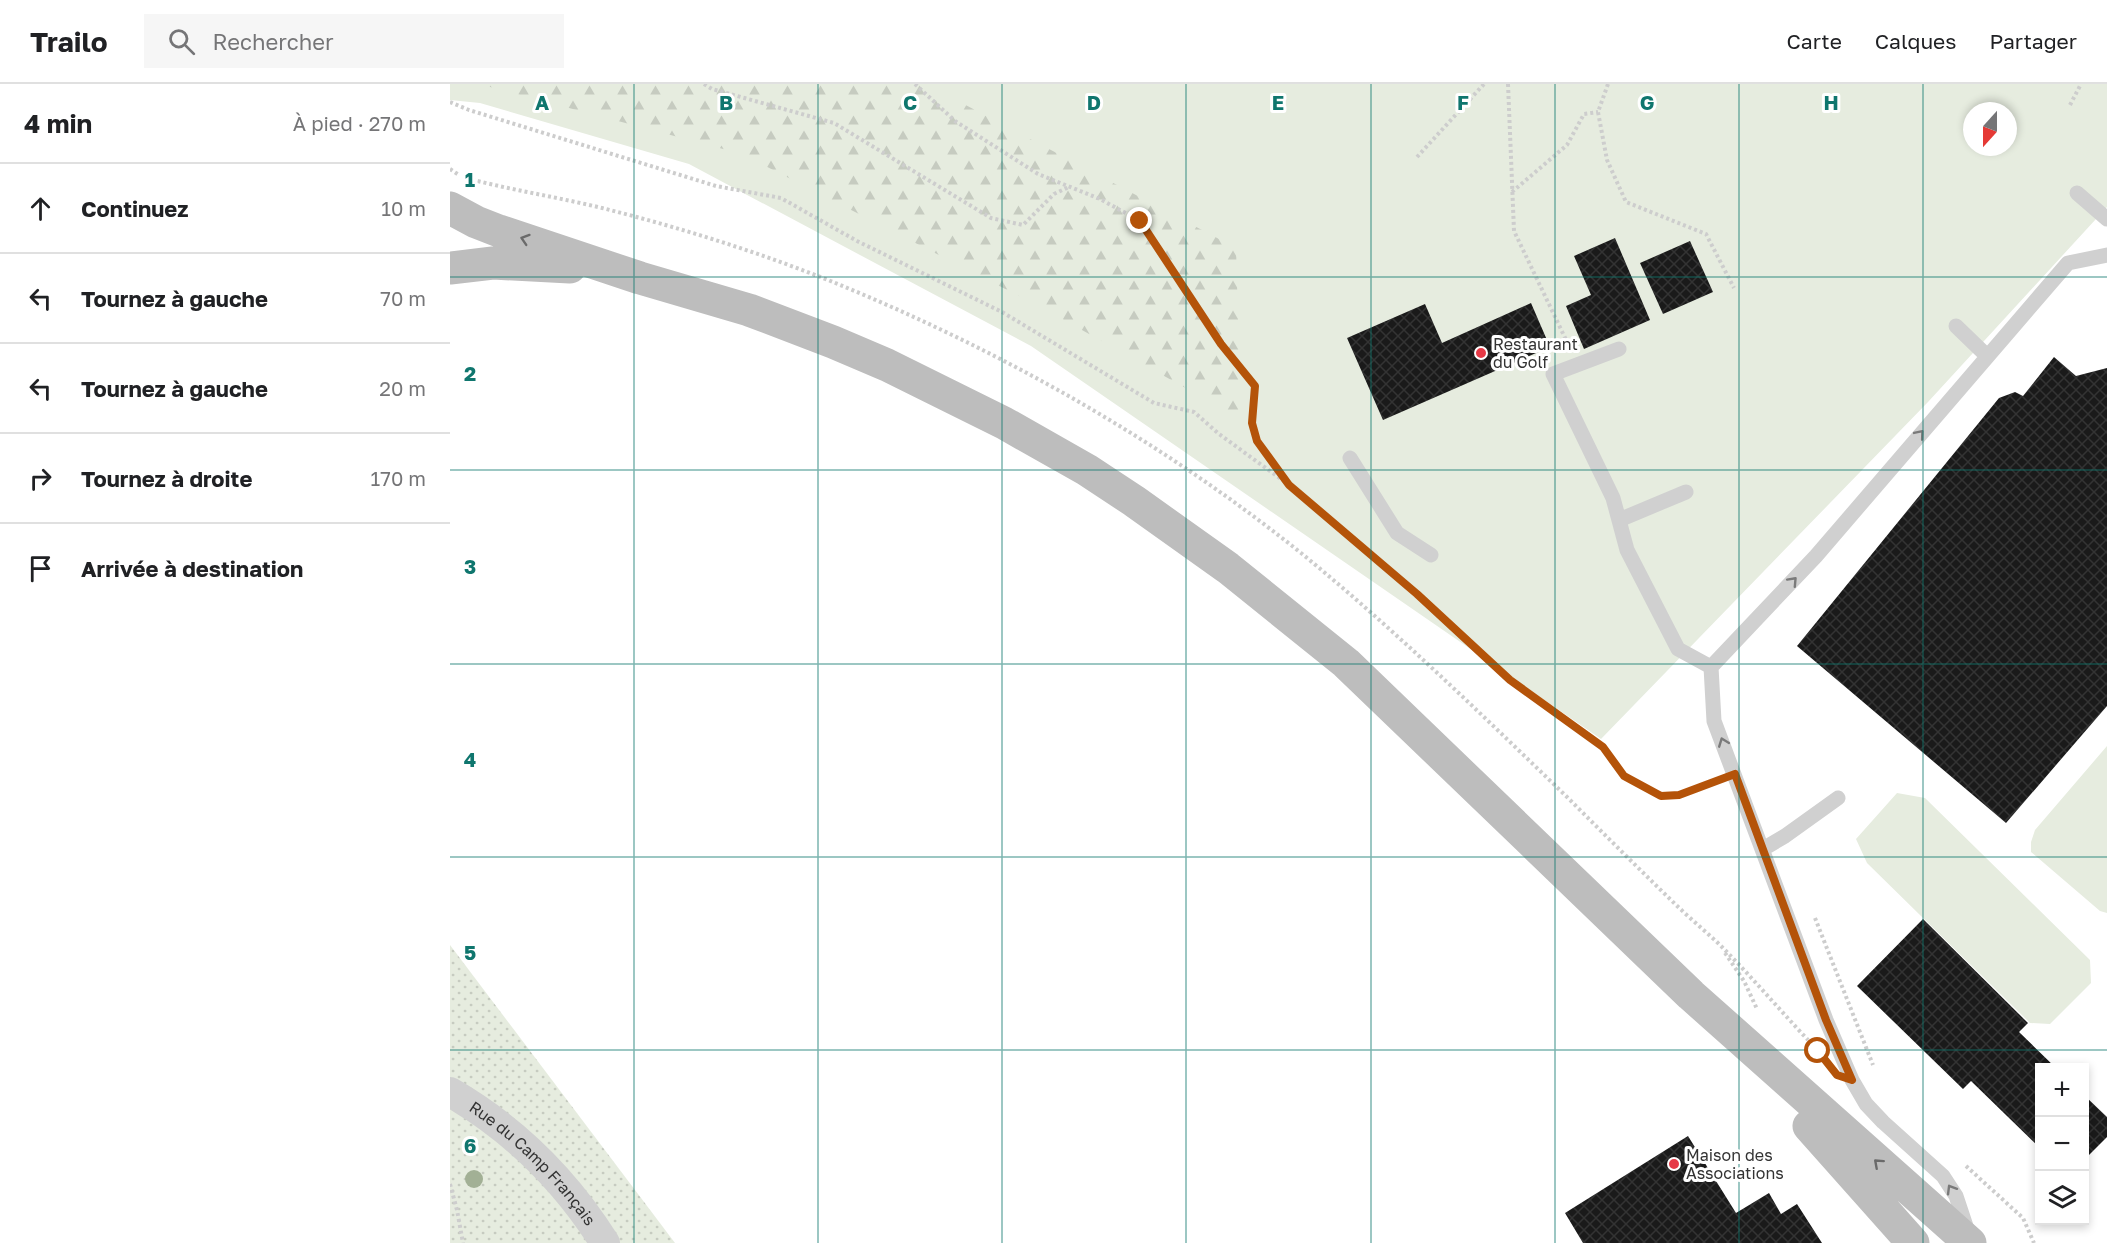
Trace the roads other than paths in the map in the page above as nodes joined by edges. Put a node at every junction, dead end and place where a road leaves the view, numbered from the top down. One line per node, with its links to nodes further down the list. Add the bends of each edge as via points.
1 (2077, 193): 3 (lane)
2 (450, 208): 6 (main road, one-way to 2, via 483,225)
3 (2107, 219)
4 (2107, 255): 9 (lane, via 2068,263)
5 (450, 268): 6 (main road, via 535,264)
6 (640, 278): 17 (main road, via 749,310 887,365 1004,423 1134,501 1228,568 1346,663)
7 (1956, 326): 9 (lane)
8 (1619, 349): 12 (lane, via 1553,374 1613,498)
9 (1987, 356): 14 (lane, one-way to 9, via 1816,556)
10 (1350, 458): 13 (lane, via 1397,533)
11 (1686, 492): 12 (lane)
12 (1619, 520): 14 (lane, via 1627,549 1678,649)
13 (1431, 555)
14 (1711, 667): 16 (lane, one-way to 14, via 1714,721)
15 (1838, 798): 16 (lane)
16 (1763, 849): 21 (lane, one-way to 16, via 1956,1196 1943,1176 1877,1116 1852,1080)
17 (1691, 995): 20 (main road); 21 (main road, one-way to 17)
18 (450, 1092): 19 (street, Rue du Camp Français, via 517,1139 544,1164)
19 (605, 1243)
20 (1913, 1243)
21 (1971, 1243)

